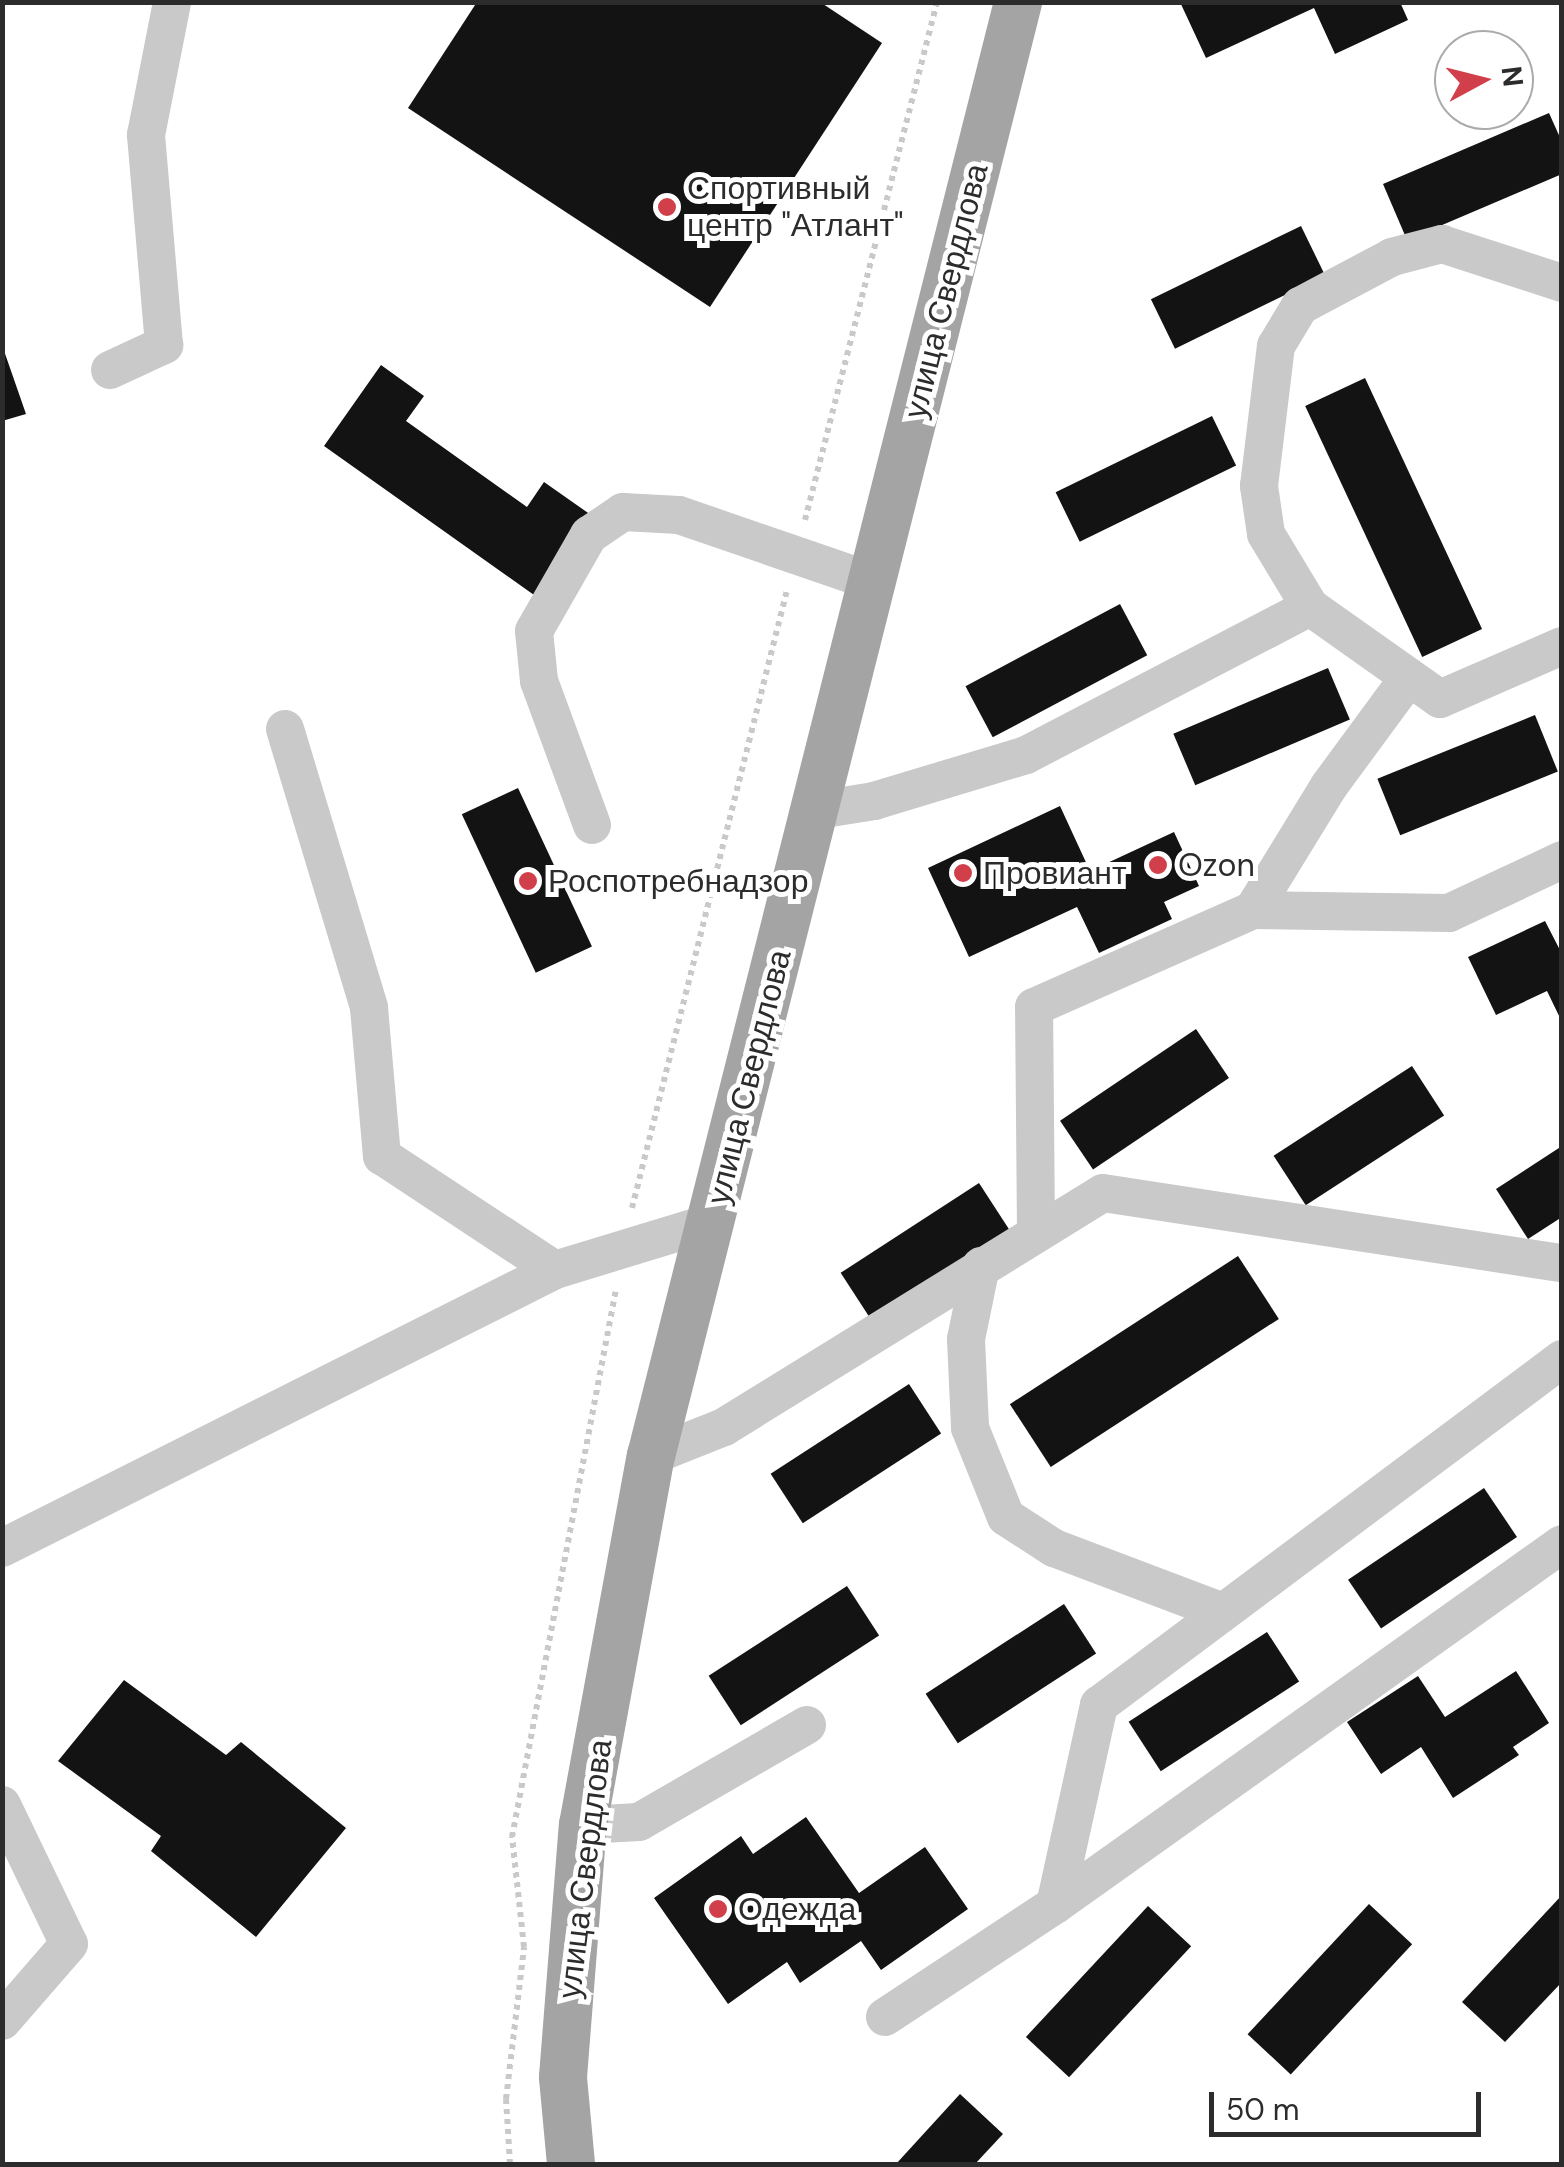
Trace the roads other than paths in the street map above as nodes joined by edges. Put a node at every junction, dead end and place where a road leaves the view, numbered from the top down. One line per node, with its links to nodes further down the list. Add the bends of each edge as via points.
1 (172, 2): 4 (lane, via 146,135 164,345)
2 (1018, 2): 5 (main road, улица Свердлова)
3 (1562, 283): 6 (lane, via 1442,244 1392,257 1300,306 1276,346 1258,486 1266,534)
4 (110, 370)
5 (874, 582): 10 (main road, улица Свердлова); 11 (lane, via 679,515 624,512 589,535 534,631 539,681)
6 (1310, 607): 8 (lane); 10 (lane, via 1026,755 874,802)
7 (1562, 646): 8 (lane, via 1440,700)
8 (1409, 678): 13 (lane, via 1329,786)
9 (285, 729): 18 (lane, via 369,1008 382,1156)
10 (818, 810): 14 (main road, улица Свердлова)
11 (592, 825)
12 (1562, 860): 13 (lane, via 1449,914)
13 (1253, 910): 15 (lane, via 1034,1007)
14 (712, 1222): 18 (lane); 20 (main road, улица Свердлова)
15 (1036, 1232): 16 (lane, via 1103,1193); 17 (lane)
16 (1562, 1263)
17 (981, 1266): 20 (lane, via 724,1427); 23 (lane, via 966,1339 970,1428 1006,1517 1054,1548)
18 (555, 1270): 22 (lane)
19 (1562, 1359): 23 (lane)
20 (651, 1456): 26 (main road, улица Свердлова)
21 (1562, 1544): 27 (lane)
22 (2, 1548)
23 (1223, 1612): 27 (lane, via 1098,1705)
24 (807, 1726): 26 (lane, via 639,1822)
25 (2, 1805): 29 (lane, via 68,1944)
26 (583, 1824): 30 (main road, улица Свердлова, via 563,2077)
27 (1055, 1906): 28 (lane)
28 (886, 2018)
29 (2, 2021)
30 (571, 2164)

